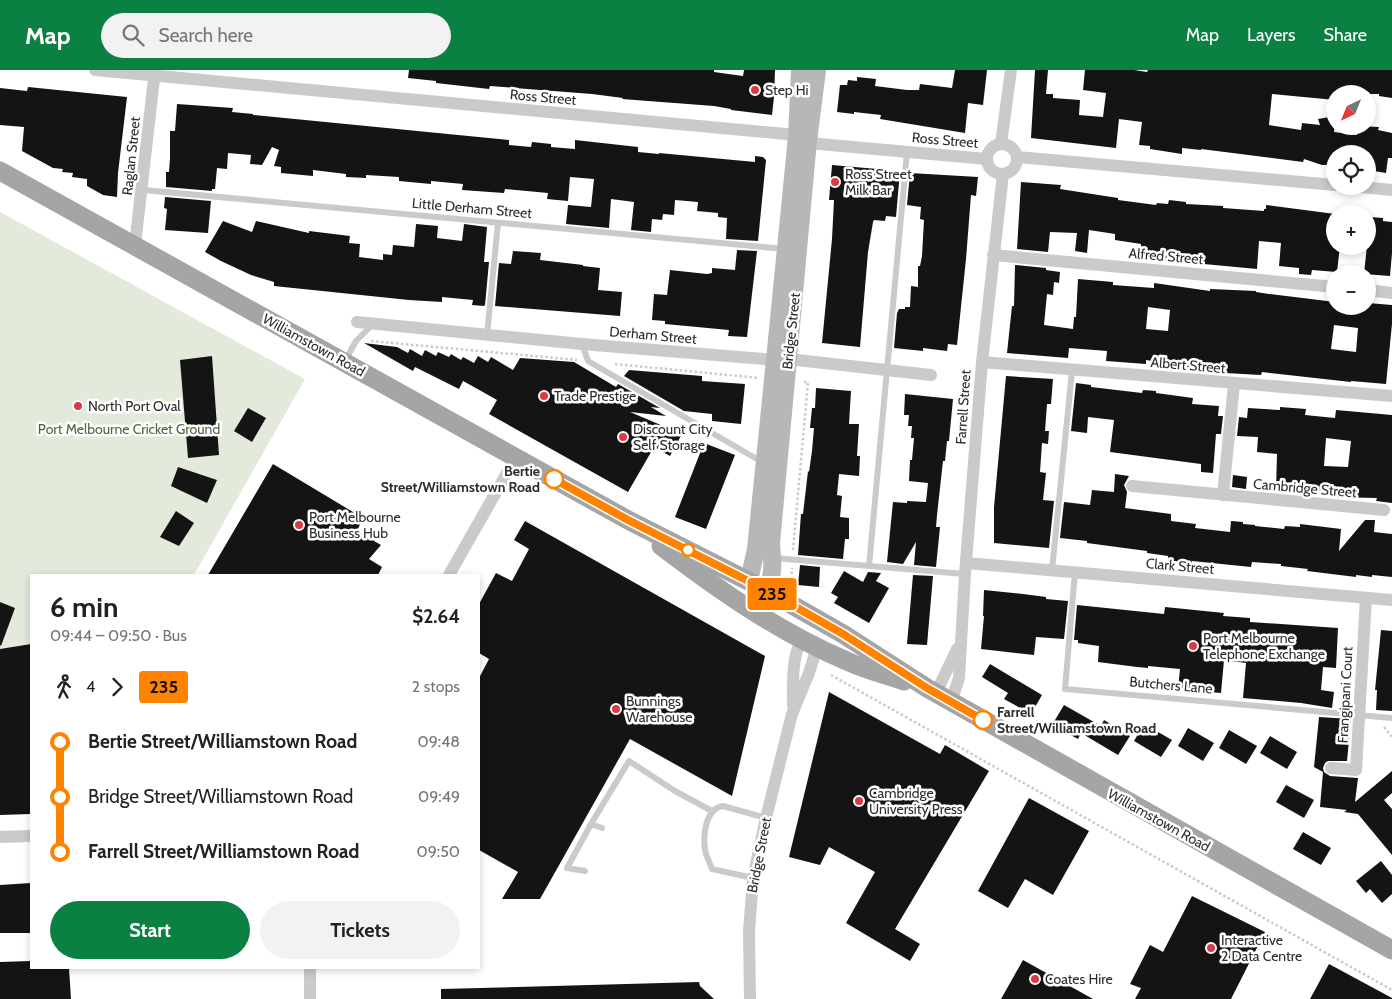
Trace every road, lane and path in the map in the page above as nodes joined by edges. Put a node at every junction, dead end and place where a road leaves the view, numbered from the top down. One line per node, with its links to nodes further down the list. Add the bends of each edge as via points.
1 (95, 70): 5 (street, Ross Street)
2 (800, 70): 6 (street, Bridge Street)
3 (817, 70): 6 (street, Bridge Street)
4 (1011, 70): 7 (street)
5 (154, 73): 6 (street, Ross Street, via 786,134); 15 (street, Raglan Street)
6 (803, 139): 8 (street, Ross Street, via 819,144); 19 (street, Bridge Street)
7 (1001, 144): 9 (street, via 1014,148); 10 (street, via 992,147)
8 (907, 152): 10 (street, Ross Street); 31 (lane)
9 (1017, 156): 12 (street, via 1016,167); 13 (street)
10 (987, 159): 12 (street, via 990,168)
11 (0, 171): 18 (main road, Williamstown Road)
12 (1003, 174): 20 (street, Farrell Street)
13 (1326, 184)
14 (1376, 188): 16 (street)
15 (143, 190): 17 (lane, Little Derham Street); 18 (street, Raglan Street)
16 (1392, 190)
17 (498, 223): 19 (lane, Little Derham Street); 26 (lane)
18 (136, 245): 29 (main road, Williamstown Road)
19 (792, 250): 28 (street, Bridge Street)
20 (993, 255): 21 (street, Alfred Street); 30 (street, Farrell Street)
21 (1326, 286)
22 (1376, 291): 23 (street)
23 (1392, 292)
24 (357, 322): 25 (street, Derham Street)
25 (373, 324): 26 (street, Derham Street); 29 (lane, via 356,341)
26 (487, 335): 27 (street, Derham Street)
27 (582, 344): 28 (street, Derham Street); 37 (lane, via 588,361)
28 (781, 359): 31 (street, Derham Street); 37 (street, Bridge Street)
29 (344, 362): 36 (main road, Williamstown Road)
30 (982, 362): 32 (street, Albert Street); 44 (street, Farrell Street)
31 (887, 370): 33 (street, Derham Street); 43 (lane)
32 (1072, 371): 34 (street, Albert Street); 45 (lane)
33 (931, 375)
34 (1234, 384): 35 (street, Albert Street); 39 (street)
35 (1392, 396)
36 (516, 458): 41 (main road, Williamstown Road); 47 (street)
37 (771, 467): 42 (street, Bridge Street); 48 (street, Bridge Street)
38 (1132, 486): 39 (street, Cambridge Street)
39 (1223, 495): 40 (street, Cambridge Street)
40 (1384, 510)
41 (628, 520): 48 (main road, Williamstown Road); 52 (main road, Williamstown Road)
42 (773, 558): 43 (lane); 49 (street, Bridge Street, via 771,579)
43 (869, 566): 44 (lane)
44 (965, 569): 45 (street, Clark Street); 56 (street, Farrell Street, via 959,678)
45 (1052, 570): 46 (street, Clark Street)
46 (1075, 572): 50 (street, Clark Street); 58 (lane, Butchers Lane, via 1065,689)
47 (450, 574)
48 (749, 581): 49 (main road, Williamstown Road); 52 (main road)
49 (766, 590): 52 (main road); 53 (main road, Williamstown Road)
50 (1366, 598): 51 (street, Clark Street); 58 (street, Frangipani Court)
51 (1392, 600)
52 (746, 607): 54 (main road, Williamstown Road)
53 (824, 623): 54 (main road); 56 (main road, Williamstown Road)
54 (810, 644): 56 (main road, Williamstown Road, via 862,667); 57 (street, Bridge Street, via 809,673); 57 (street, Bridge Street, via 798,645)
55 (831, 675): 71 (path)
56 (938, 694): 69 (main road, Williamstown Road)
57 (792, 714): 62 (street, Bridge Street)
58 (1359, 714): 59 (lane, Butchers Lane); 60 (street, Frangipani Court, via 1356,770)
59 (1392, 718)
60 (1331, 768)
61 (712, 811): 62 (lane, via 723,806); 63 (lane, via 629,762); 68 (lane, via 704,841 712,869)
62 (766, 818): 68 (street, Bridge Street)
63 (591, 824): 64 (lane); 67 (lane, via 567,868)
64 (602, 828)
65 (30, 836): 66 (street)
66 (0, 837)
67 (585, 871)
68 (753, 878): 73 (street, Bridge Street, via 749,932)
69 (1392, 950)
70 (310, 969): 72 (street)
71 (1392, 990)
72 (310, 999)
73 (750, 999)

